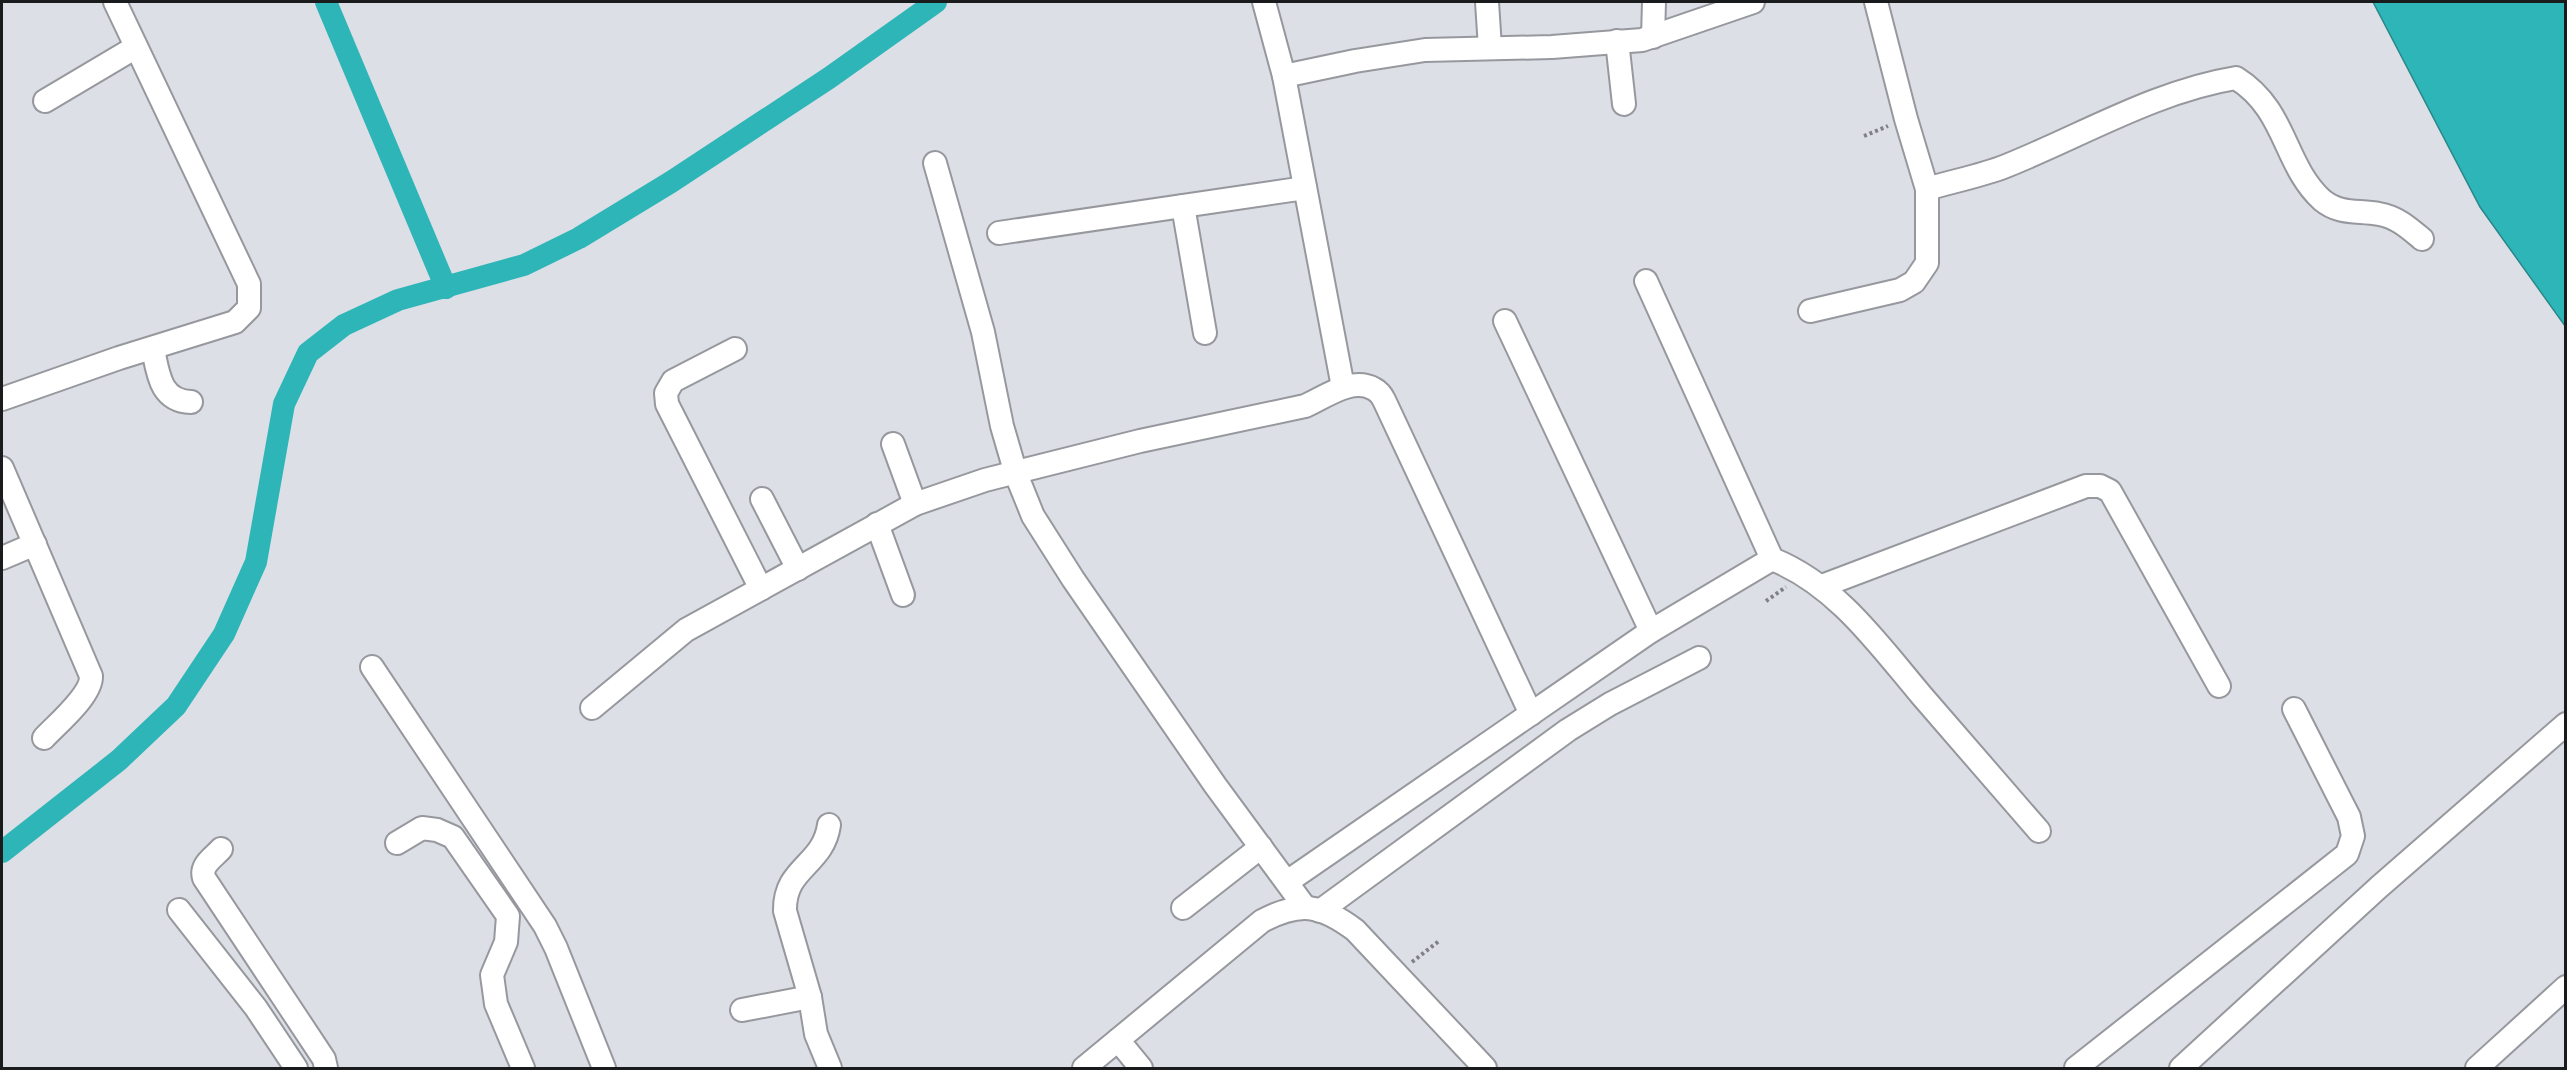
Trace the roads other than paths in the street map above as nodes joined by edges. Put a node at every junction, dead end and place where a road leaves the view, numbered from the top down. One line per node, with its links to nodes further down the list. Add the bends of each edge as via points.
1 (115, 2): 9 (street)
2 (1264, 2): 11 (street)
3 (1487, 2): 10 (street)
4 (1654, 2): 7 (street)
5 (1753, 2): 7 (street)
6 (1876, 2): 16 (street)
7 (1653, 37): 8 (street)
8 (1617, 41): 10 (street); 13 (street)
9 (136, 47): 12 (street); 24 (street, via 249,284 249,308 235,322)
10 (1490, 48): 11 (street, via 1425,50)
11 (1284, 76): 15 (street)
12 (45, 101)
13 (1624, 104)
14 (935, 163): 31 (street, via 983,332)
15 (1305, 188): 17 (street); 26 (street)
16 (1927, 189): 19 (street, via 2004,167 2163,99 2236,78 2254,89 2276,121 2311,189 2325,202 2339,211 2393,218); 21 (street, via 1927,263 1914,282 1900,290)
17 (1183, 206): 18 (street); 23 (street)
18 (999, 232)
19 (2422, 239)
20 (1646, 281): 37 (street)
21 (1810, 311)
22 (1506, 321): 42 (street)
23 (1205, 333)
24 (153, 349): 27 (street); 28 (street, via 165,392 182,402)
25 (735, 349): 40 (street, via 673,381 666,393 667,404)
26 (1343, 387): 31 (street, via 1305,406 1140,441); 48 (street, via 1374,388 1384,399)
27 (2, 399)
28 (191, 402)
29 (892, 444): 33 (street)
30 (2, 468): 35 (street)
31 (1016, 474): 33 (street, via 985,480); 54 (street, via 1033,516 1073,579)
32 (762, 499): 38 (street)
33 (915, 504): 34 (street)
34 (877, 524): 38 (street); 41 (street)
35 (35, 544): 36 (street); 50 (street, via 92,676 86,694)
36 (2, 558)
37 (1772, 559): 39 (street); 42 (street)
38 (798, 569): 40 (street)
39 (1822, 586): 45 (street, via 2086,486 2100,486 2110,491); 52 (street, via 1857,620)
40 (761, 589): 46 (street, via 686,630)
41 (903, 595)
42 (1651, 630): 48 (street)
43 (1699, 658): 59 (street, via 1568,730)
44 (372, 667): 67 (street, via 545,926)
45 (2219, 686)
46 (592, 708)
47 (2295, 710): 72 (street, via 2349,817 2353,836 2347,854)
48 (1531, 714): 56 (street)
49 (2565, 724): 73 (street)
50 (44, 738)
51 (829, 825): 61 (street, via 826,841 795,877 785,900)
52 (2039, 831)
53 (397, 843): 66 (street, via 422,828 453,837 508,916 506,942 492,975 496,1004)
54 (1261, 848): 56 (street); 57 (street)
55 (221, 849): 65 (street, via 204,866 204,878 324,1059)
56 (1287, 882): 59 (street)
57 (1183, 908)
58 (179, 909): 64 (street, via 256,1008)
59 (1312, 909): 63 (street, via 1284,909 1262,921); 71 (street, via 1340,919 1355,930)
60 (2565, 987): 74 (street)
61 (810, 998): 62 (street); 68 (street, via 816,1034)
62 (742, 1010)
63 (1118, 1040): 69 (street); 70 (street)
64 (296, 1068)
65 (326, 1068)
66 (523, 1068)
67 (604, 1068)
68 (830, 1068)
69 (1084, 1068)
70 (1141, 1068)
71 (1485, 1068)
72 (2076, 1068)
73 (2181, 1068)
74 (2477, 1068)

